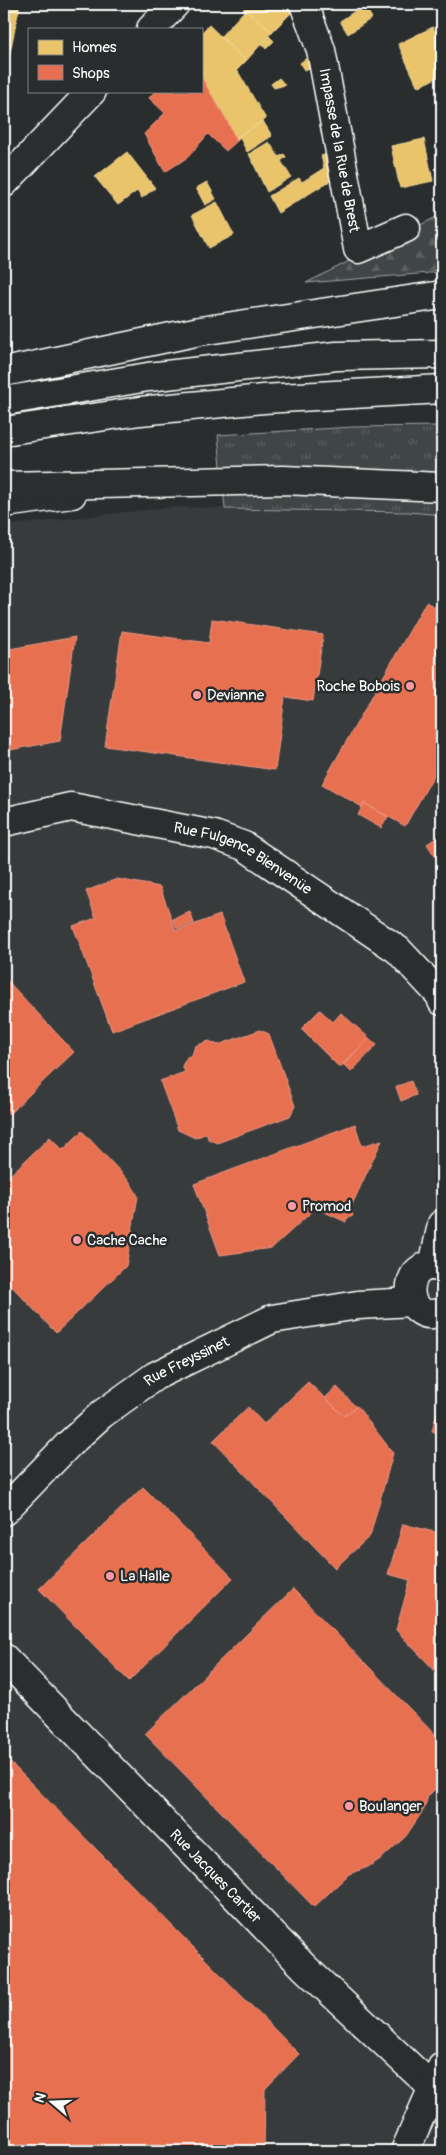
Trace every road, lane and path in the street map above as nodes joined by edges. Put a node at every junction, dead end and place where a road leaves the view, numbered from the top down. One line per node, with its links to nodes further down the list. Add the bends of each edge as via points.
1 (175, 4): 3 (main road)
2 (304, 4): 6 (main road, Impasse de la Rue de Brest, via 322,50 358,249)
3 (152, 28)
4 (91, 92): 5 (main road)
5 (4, 183)
6 (406, 228)
7 (442, 295): 9 (main road, via 200,331)
8 (442, 354): 11 (main road, via 337,356 148,376)
9 (4, 372)
10 (442, 389): 12 (main road, via 169,408)
11 (4, 400)
12 (4, 431)
13 (143, 484): 14 (main road); 15 (main road, via 284,480); 16 (main road)
14 (4, 486)
15 (442, 487)
16 (4, 503)
17 (4, 822): 18 (main road, Rue Fulgence Bienvenüe, via 71,807 214,835 244,846 398,950 441,996)
18 (442, 1001)
19 (442, 1224): 20 (main road)
20 (437, 1267): 21 (main road, via 418,1272 413,1278 410,1286)
21 (412, 1302): 22 (main road, via 423,1312); 23 (main road, Rue Freyssinet, via 358,1305 272,1319 155,1376 102,1414)
22 (442, 1312)
23 (4, 1511)
24 (4, 1658): 25 (main road, Rue Jacques Cartier, via 305,1968)
25 (438, 2077): 26 (main road)
26 (405, 2151)

